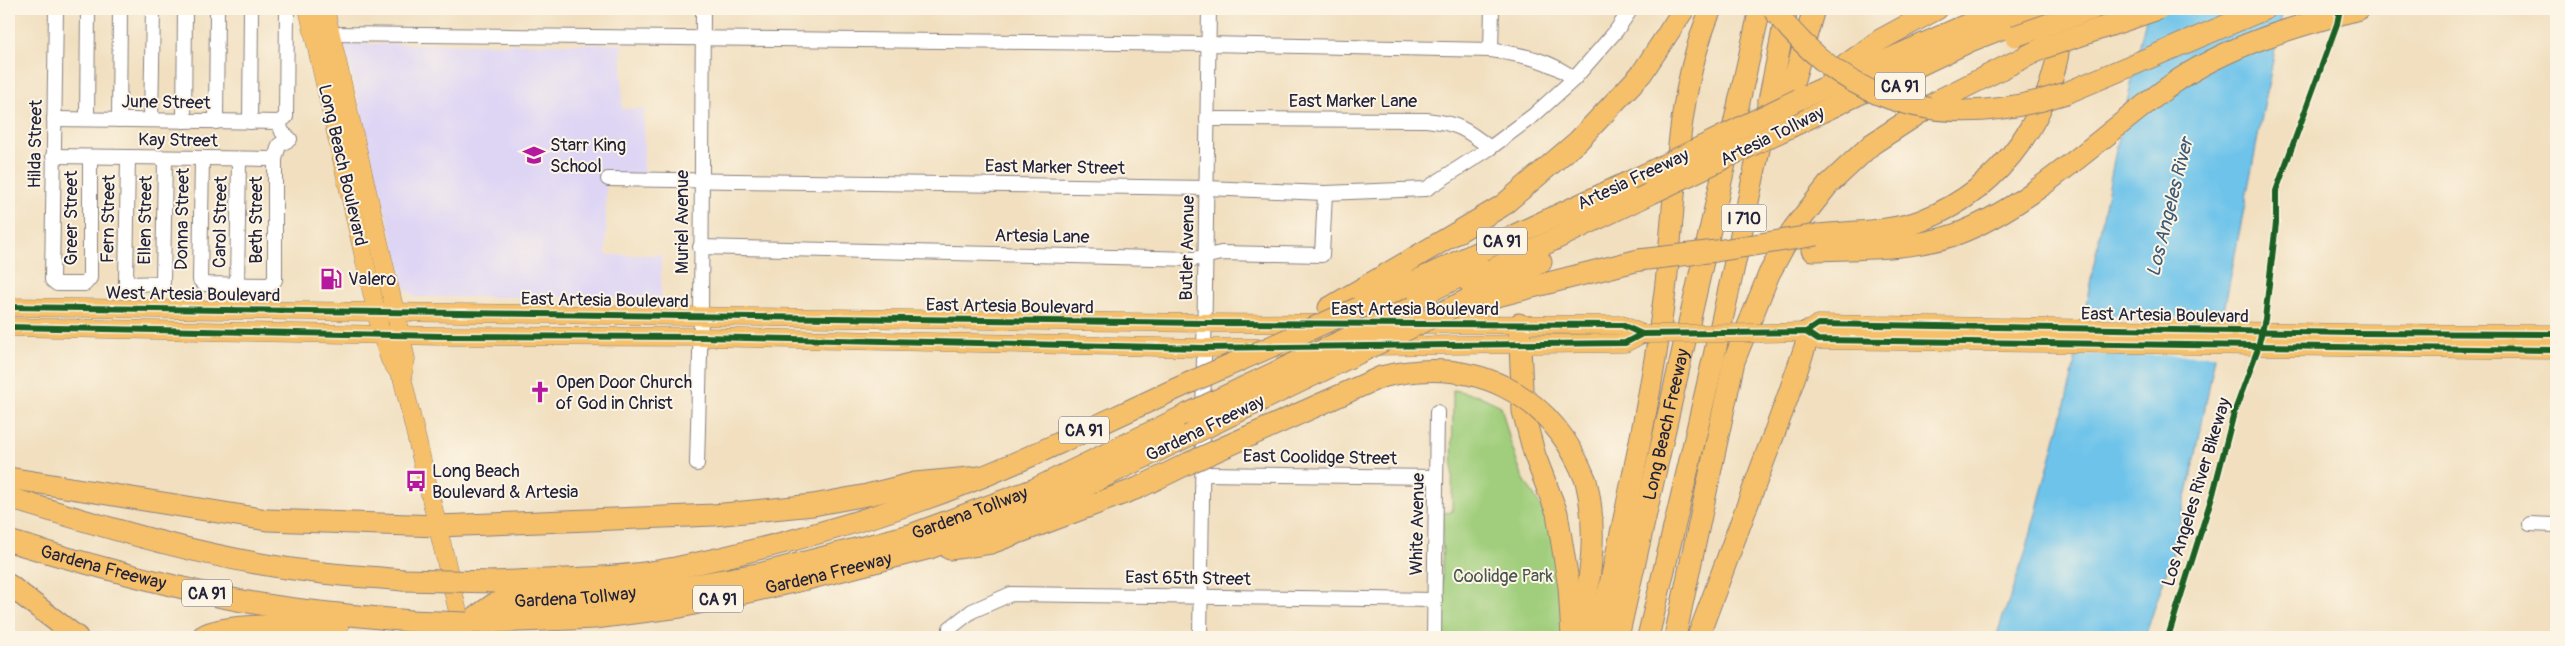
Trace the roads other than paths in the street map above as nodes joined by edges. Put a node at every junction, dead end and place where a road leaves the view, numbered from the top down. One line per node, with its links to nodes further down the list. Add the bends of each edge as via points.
1 (56, 9): 38 (street, Hilda Street)
2 (88, 9): 39 (street)
3 (120, 9): 41 (street)
4 (153, 9): 42 (street)
5 (185, 9): 43 (street)
6 (217, 9): 45 (street)
7 (251, 9): 46 (street)
8 (287, 9): 47 (street, via 286,117)
9 (308, 9): 69 (main road, Long Beach Boulevard)
10 (325, 9): 32 (main road, Long Beach Boulevard)
11 (703, 9): 33 (street, Muriel Avenue)
12 (1208, 9): 35 (street, Butler Avenue)
13 (1492, 9): 36 (street)
14 (1631, 9): 37 (street, East Marker Street)
15 (1684, 9): 84 (highway, bridge, via 1642,73 1578,141 1502,206)
16 (1711, 9): 115 (highway, via 1689,74 1653,377)
17 (1760, 9): 116 (highway, Long Beach Freeway / I 710)
18 (1773, 9): 34 (highway, bridge, via 1790,32 1818,59 1852,82 1918,108 1952,112 1986,112 2029,105 2066,93)
19 (1787, 9): 89 (highway, Long Beach Freeway / I 710, via 1766,121)
20 (1814, 9): 89 (highway, via 1739,268 1709,403)
21 (1926, 9): 31 (highway)
22 (1937, 9): 31 (highway)
23 (2052, 9): 30 (highway)
24 (2062, 9): 61 (highway, via 2060,39 2038,118 2025,139 1980,187 1922,220)
25 (2092, 9): 30 (highway, Artesia Freeway / CA 91, bridge)
26 (2158, 9): 118 (highway, bridge, via 2043,48 1941,99 1872,144 1828,185 1794,228 1769,274 1734,361)
27 (2265, 9): 34 (highway)
28 (2355, 9): 34 (highway, via 2296,16)
29 (2359, 9): 61 (highway, via 2250,43 2209,62 2172,84 2041,186 1986,222 1954,235 1892,246)
30 (2016, 18): 44 (highway, Artesia Freeway / CA 91); 44 (highway, Artesia Freeway / CA 91, via 1907,83)
31 (1891, 33): 44 (highway)
32 (331, 34): 33 (street); 70 (main road, Long Beach Boulevard)
33 (703, 39): 35 (street); 57 (street, Muriel Avenue)
34 (2186, 41)
35 (1208, 44): 36 (street); 40 (street, Butler Avenue)
36 (1491, 50): 37 (street, via 1529,56 1559,67)
37 (1574, 79): 48 (street, East Marker Street)
38 (54, 119): 39 (street, June Street); 49 (street, Hilda Street)
39 (87, 119): 41 (street, June Street)
40 (1207, 119): 48 (street, East Marker Lane, via 1451,122); 58 (street, Butler Avenue)
41 (119, 120): 42 (street, June Street)
42 (151, 120): 43 (street, June Street)
43 (184, 121): 45 (street, June Street)
44 (1793, 121): 60 (highway, Artesia Freeway / CA 91, bridge); 60 (highway, Artesia Freeway / CA 91)
45 (216, 122): 46 (street, June Street)
46 (250, 122): 47 (street, June Street)
47 (279, 122): 54 (street, via 282,132 290,139 278,145)
48 (1490, 148): 59 (street, East Marker Street, via 1426,189)
49 (53, 156): 50 (street, Kay Street); 64 (street, Hilda Street, via 52,280 57,284 85,284)
50 (90, 157): 51 (street, Kay Street); 64 (street, Greer Street)
51 (128, 158): 52 (street, Kay Street); 65 (street, Fern Street, via 126,282)
52 (165, 158): 53 (street, Kay Street); 65 (street, Ellen Street)
53 (202, 158): 55 (street, Kay Street); 66 (street, Donna Street, via 200,280 204,284)
54 (275, 159): 55 (street, Kay Street); 66 (street, Beth Street, via 275,280 269,285)
55 (239, 160): 66 (street, Carol Street)
56 (608, 179): 57 (street, East Marker Street)
57 (701, 182): 58 (street, East Marker Street); 62 (street, Muriel Avenue)
58 (1206, 188): 59 (street, East Marker Street); 63 (street, Butler Avenue)
59 (1325, 194): 63 (street, Artesia Lane, via 1322,255 1221,253)
60 (1641, 194): 67 (highway, Artesia Freeway / CA 91); 84 (highway, Artesia Freeway / CA 91, bridge); 87 (highway, Gardena Tollway, bridge)
61 (1815, 242): 67 (highway, bridge, via 1639,260)
62 (700, 247): 63 (street, Artesia Lane); 71 (street, Muriel Avenue)
63 (1205, 258): 72 (street, Butler Avenue)
64 (90, 278)
65 (163, 282)
66 (237, 285)
67 (1455, 306): 100 (highway, Gardena Freeway / CA 91, bridge, via 1060,498)
68 (9, 307): 69 (main road, West Artesia Boulevard)
69 (376, 311): 70 (main road, East Artesia Boulevard); 76 (main road, Long Beach Boulevard)
70 (395, 311): 71 (main road, East Artesia Boulevard); 77 (main road, Long Beach Boulevard)
71 (702, 317): 72 (main road, East Artesia Boulevard); 80 (street, Muriel Avenue)
72 (1205, 323): 73 (main road, East Artesia Boulevard); 83 (street, Butler Avenue)
73 (1519, 324): 78 (main road, East Artesia Boulevard, via 1622,325); 82 (highway)
74 (9, 328): 76 (main road, West Artesia Boulevard)
75 (1806, 332): 78 (main road, East Artesia Boulevard, bridge); 81 (main road, East Artesia Boulevard, via 1818,324 2019,335); 119 (highway, via 1806,344 1787,400)
76 (381, 333): 77 (main road, East Artesia Boulevard); 86 (main road, Long Beach Boulevard, via 390,360)
77 (400, 334): 80 (main road, East Artesia Boulevard); 86 (main road, Long Beach Boulevard, via 406,359)
78 (1642, 334): 82 (main road, East Artesia Boulevard, via 1625,342)
79 (2556, 334): 81 (main road, East Artesia Boulevard)
80 (701, 337): 83 (main road, East Artesia Boulevard); 90 (street, Muriel Avenue)
81 (2354, 339): 85 (main road, East Artesia Boulevard)
82 (1520, 345): 83 (main road, East Artesia Boulevard); 113 (highway, via 1523,411 1535,456 1557,513 1569,587)
83 (1204, 348): 91 (street, Butler Avenue)
84 (1264, 348): 94 (highway, Gardena Freeway / CA 91, bridge)
85 (2556, 350)
86 (402, 377): 98 (main road, Long Beach Boulevard)
87 (1189, 410): 101 (highway, Gardena Tollway, via 1020,485 875,539 751,568); 105 (highway, Gardena Tollway, via 1035,489 910,535 763,573 677,588 585,598)
88 (1437, 412): 92 (street, White Avenue)
89 (1699, 426): 117 (highway, Long Beach Freeway / I 710)
90 (697, 464)
91 (1196, 469): 92 (street, East Coolidge Street); 100 (highway, via 991,543 955,550); 103 (street, Butler Avenue); 114 (highway, bridge, via 1380,376 1433,369 1457,372 1510,388 1564,438 1586,481 1592,506 1593,554)
92 (1436, 477): 104 (street, White Avenue)
93 (9, 478): 98 (highway, via 267,520)
94 (980, 478): 98 (highway, via 915,483 813,505 714,515); 101 (highway, Gardena Freeway / CA 91, via 814,535)
95 (14, 503): 105 (highway, Gardena Freeway / CA 91, bridge, via 230,558 314,572 402,580)
96 (2530, 524): 97 (street)
97 (2556, 525)
98 (438, 526): 108 (main road, Long Beach Boulevard)
99 (9, 541): 106 (highway, Gardena Freeway / CA 91, via 223,597 316,612)
100 (930, 548): 105 (highway, Gardena Freeway / CA 91, via 680,607 595,618)
101 (719, 558): 105 (highway, Gardena Freeway / CA 91, via 674,568 588,577)
102 (9, 585): 109 (highway)
103 (1201, 597): 104 (street, East 65th Street); 107 (street, East 65th Street, via 1011,594 972,611); 111 (street, Butler Avenue)
104 (1434, 600): 112 (street, White Avenue)
105 (498, 602): 108 (highway, Gardena Tollway)
106 (410, 621): 108 (highway, Gardena Freeway / CA 91, bridge); 110 (highway, via 232,627)
107 (950, 628)
108 (465, 630)
109 (77, 637)
110 (202, 637)
111 (1200, 637)
112 (1434, 637)
113 (1572, 637)
114 (1580, 637)
115 (1599, 637)
116 (1618, 637)
117 (1648, 637)
118 (1675, 637)
119 (1698, 637)

